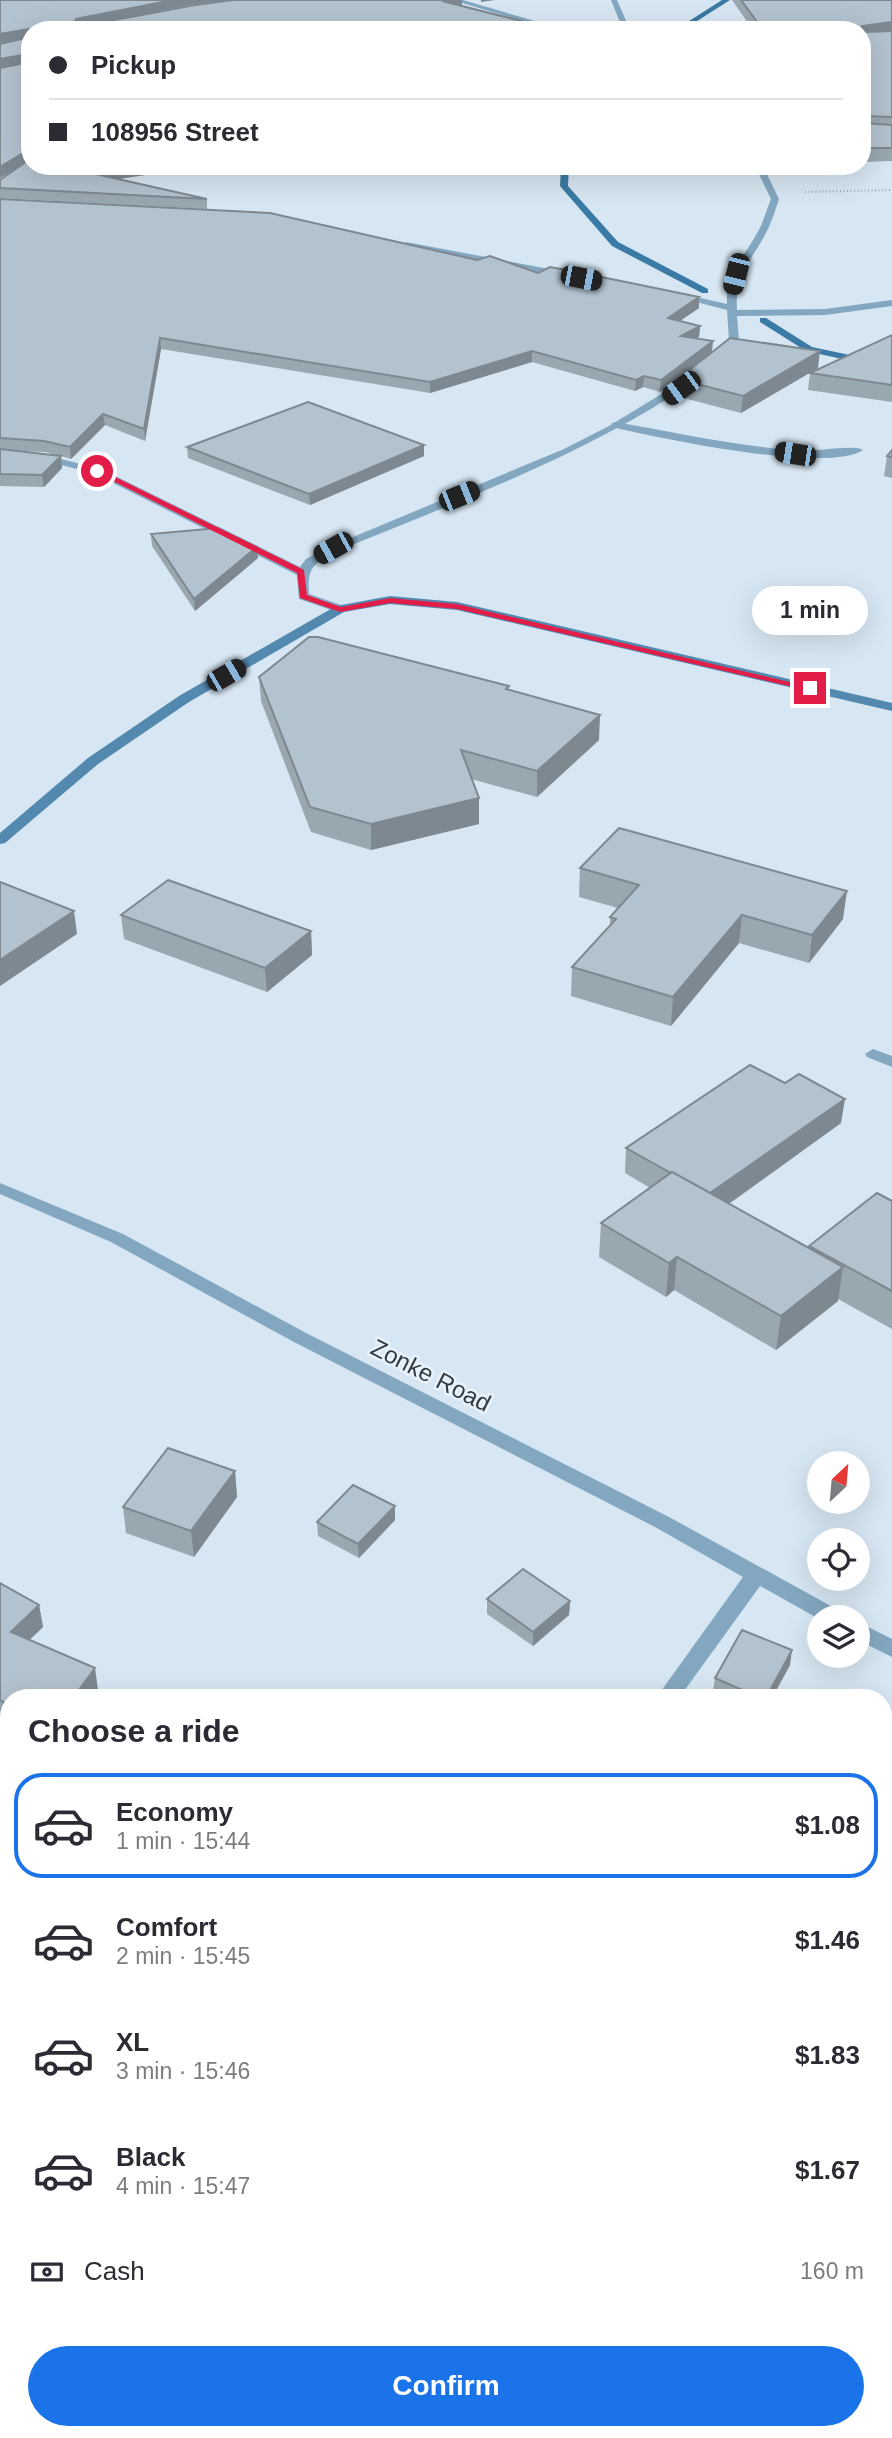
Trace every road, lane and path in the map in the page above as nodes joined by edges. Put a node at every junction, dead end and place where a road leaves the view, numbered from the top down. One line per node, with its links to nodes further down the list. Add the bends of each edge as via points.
1 (455, 0): 3 (street)
2 (614, 0): 4 (street)
3 (530, 21)
4 (623, 21)
5 (763, 175): 7 (street)
6 (892, 190): 7 (path)
7 (771, 191): 12 (street, via 775,199 762,233 736,274)
8 (391, 242): 9 (street)
9 (581, 278)
10 (663, 294): 12 (street)
11 (892, 303): 12 (street, via 825,312)
12 (733, 310): 13 (street, via 734,341 708,368 665,399)
13 (616, 425): 14 (street, via 795,454); 16 (street, via 485,486 333,548 306,563)
14 (858, 450)
15 (0, 456): 16 (street, via 45,458 97,471)
16 (301, 572): 17 (street, via 303,596)
17 (340, 610): 18 (street, via 390,600 457,606); 19 (street, via 184,699 93,761)
18 (892, 707)
19 (0, 840)
20 (873, 1054): 21 (street)
21 (892, 1062)
22 (0, 1188): 23 (street, Zonke Road, via 117,1238)
23 (756, 1575): 24 (street, Zonke Road); 27 (street)
24 (811, 1605)
25 (870, 1637): 26 (street)
26 (892, 1649)
27 (674, 1689)

